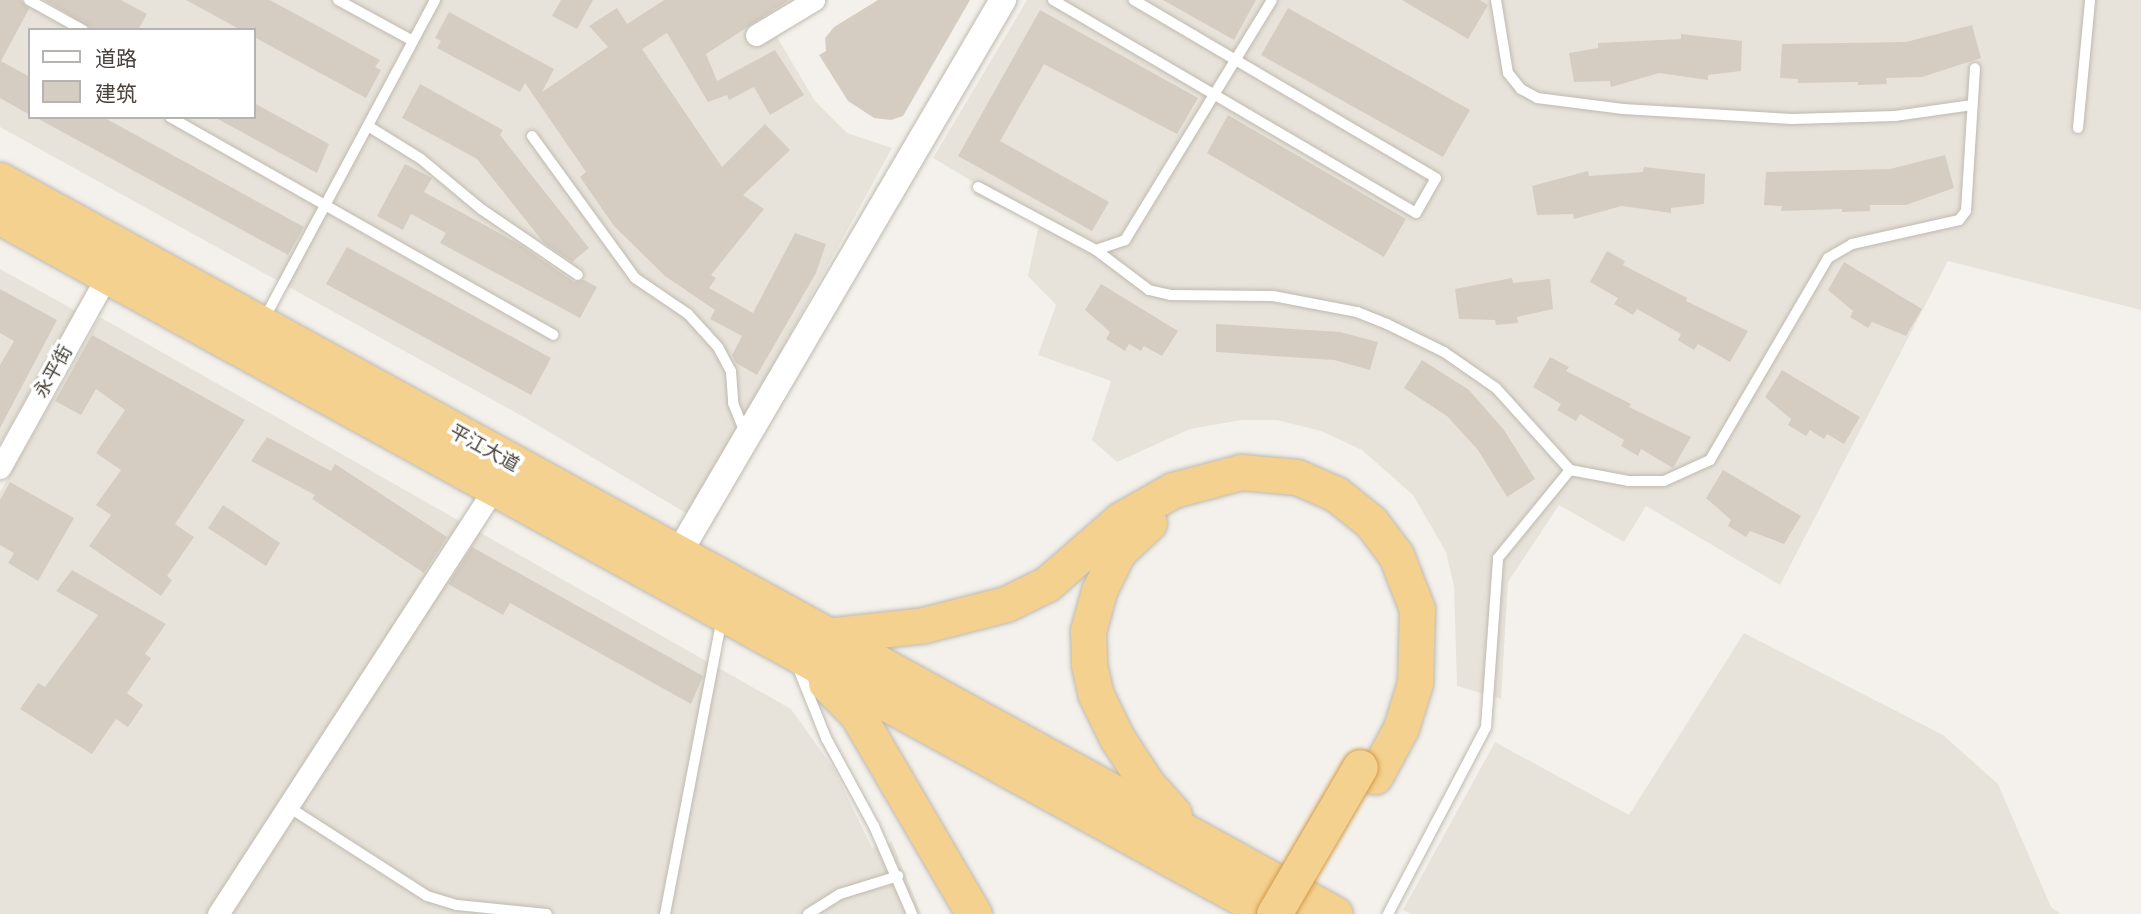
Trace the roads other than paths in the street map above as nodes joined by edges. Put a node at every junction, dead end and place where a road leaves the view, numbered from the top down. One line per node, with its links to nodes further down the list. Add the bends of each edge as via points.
1 (29, 0): 11 (lane)
2 (338, 0): 13 (lane)
3 (435, 0): 13 (lane)
4 (814, 0): 12 (street)
5 (1003, 0): 31 (street)
6 (1053, 0): 16 (lane)
7 (1133, 0): 14 (lane)
8 (1272, 0): 14 (lane)
9 (1496, 0): 17 (lane, via 1508,73 1521,89 1538,99 1792,119 1895,116)
10 (2090, 0): 20 (lane)
11 (79, 28)
12 (756, 35)
13 (413, 41): 19 (lane)
14 (1235, 60): 16 (lane); 16 (lane, via 1436,178 1416,213)
15 (1975, 68): 17 (lane)
16 (1214, 95): 26 (lane, via 1135,229 1118,243)
17 (1972, 106): 33 (lane, via 1966,211 1959,220 1852,244 1828,258 1710,460 1689,473 1652,483)
18 (174, 119): 24 (lane)
19 (368, 126): 24 (lane); 27 (lane, via 421,159 481,209)
20 (2078, 128)
21 (532, 136): 31 (lane, via 635,278 688,314 718,347 731,371 733,403)
22 (0, 180): 29 (highway, 平江大道)
23 (978, 187): 26 (lane)
24 (325, 205): 29 (lane); 30 (lane)
25 (0, 217): 28 (highway, 平江大道)
26 (1096, 250): 33 (lane, via 1149,290 1183,297 1241,294 1301,300 1357,312 1416,337 1496,388)
27 (578, 275)
28 (107, 276): 32 (street, 永平街); 34 (highway, 平江大道)
29 (261, 325): 35 (highway, 平江大道)
30 (553, 335)
31 (747, 436): 35 (street)
32 (0, 468)
33 (1570, 470): 52 (lane, via 1498,558 1486,727)
34 (493, 490): 36 (highway, 平江大道); 40 (street)
35 (677, 556): 37 (highway, 平江大道)
36 (723, 617): 37 (highway, 平江大道); 45 (lane)
37 (806, 649): 38 (highway, 平江大道); 39 (highway, via 1006,604 1047,584 1120,520 1173,491 1241,472 1297,477 1336,494 1371,522 1396,555 1418,609 1415,683 1401,728); 42 (lane, via 825,738); 48 (highway, via 857,714)
38 (962, 727): 41 (highway); 49 (highway)
39 (1368, 772): 41 (highway, via 1402,657 1400,611 1372,549 1343,520 1292,494 1243,489 1180,506 1132,534 1118,552 1099,591 1088,648 1096,695 1116,738 1161,802); 49 (highway, bridge); 50 (highway)
40 (287, 806): 43 (street); 44 (lane, via 427,896 457,905)
41 (1200, 838): 51 (highway)
42 (898, 876): 46 (lane, via 840,894); 47 (lane)
43 (218, 914)
44 (547, 914)
45 (665, 914)
46 (808, 914)
47 (912, 914)
48 (974, 914)
49 (1273, 914)
50 (1294, 914)
51 (1335, 914)
52 (1388, 914)

